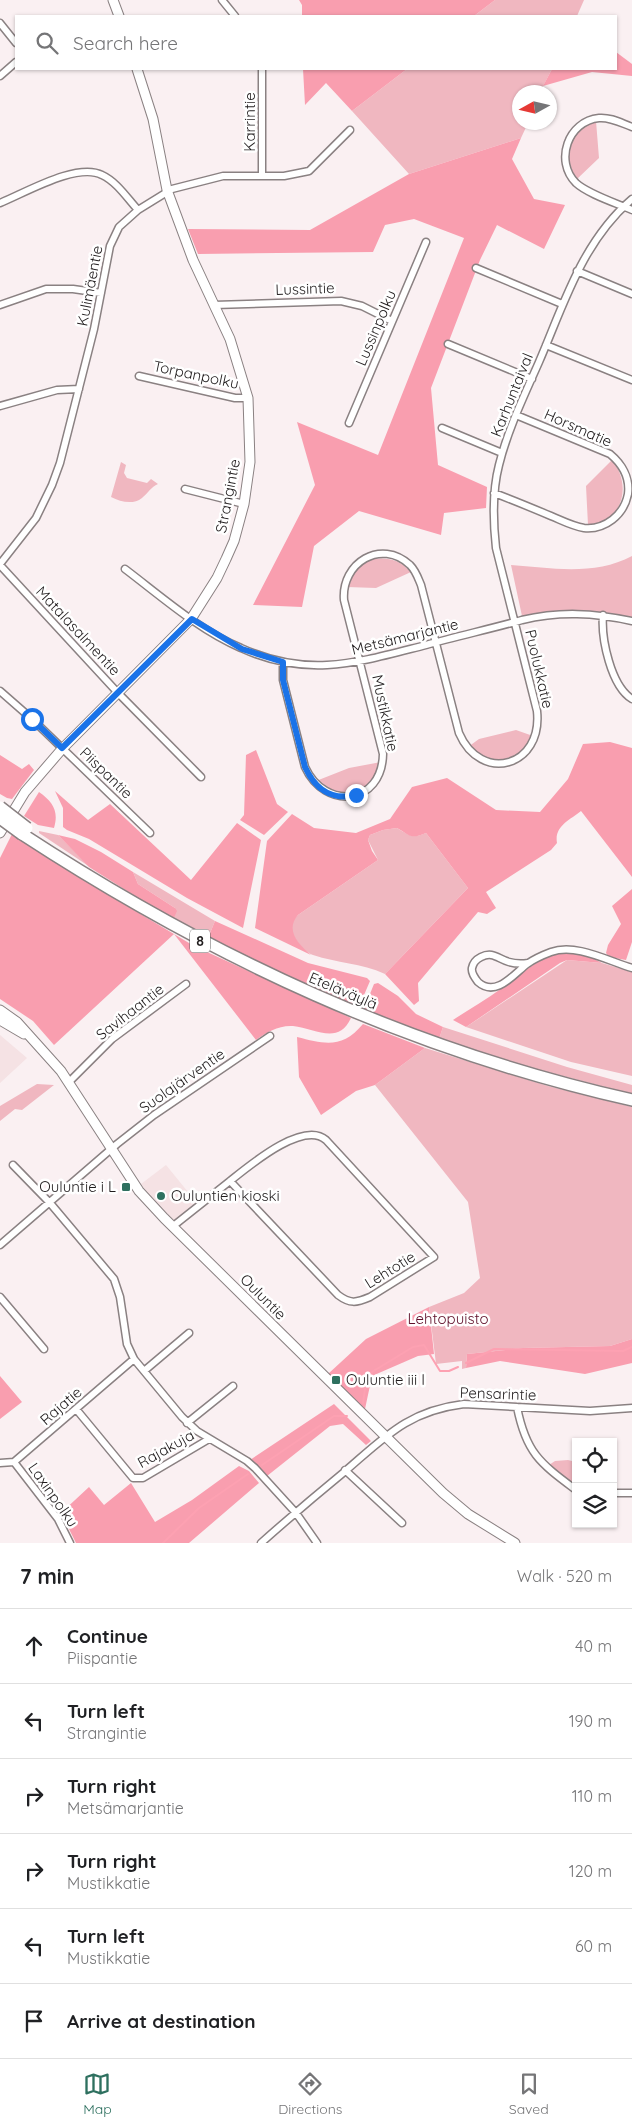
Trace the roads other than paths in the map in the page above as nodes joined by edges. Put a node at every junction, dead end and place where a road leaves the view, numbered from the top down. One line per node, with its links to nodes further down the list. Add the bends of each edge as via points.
1 (113, 0): 3 (street)
2 (222, 0): 4 (street)
3 (119, 15)
4 (234, 15)
5 (0, 23): 6 (street)
6 (15, 42)
7 (15, 63): 10 (street)
8 (137, 70): 14 (street, Strangintie, via 153,119)
9 (262, 70): 13 (street, Karrintie)
10 (0, 76)
11 (632, 127): 17 (street, via 611,118 593,119 573,132 566,149 567,168 577,184)
12 (350, 130): 13 (street, Kulimäentie, via 309,172)
13 (262, 175): 14 (street, Kulimäentie, via 223,176)
14 (167, 190): 18 (street, Kulimäentie); 27 (street, Strangintie)
15 (632, 199): 17 (street, Karhuntaival)
16 (0, 203): 18 (street, via 70,174 92,172 112,181)
17 (624, 206): 19 (street); 22 (street, Karhuntaival, via 596,239)
18 (138, 210): 23 (street, Kulimäentie, via 119,227 113,238)
19 (632, 210)
20 (426, 242): 28 (street, Lussinpolku)
21 (476, 268): 25 (street)
22 (578, 271): 24 (street); 25 (street, Karhuntaival)
23 (102, 293): 26 (street, via 46,289); 34 (street, Kulimäentie)
24 (632, 294)
25 (562, 304): 30 (street, Karhuntaival)
26 (0, 305)
27 (214, 305): 28 (street, Lussintie, via 341,300); 35 (street, Strangintie, via 230,339)
28 (392, 321): 38 (street, Lussinpolku)
29 (448, 344): 32 (street)
30 (546, 345): 32 (street, Karhuntaival); 33 (street)
31 (139, 376): 35 (street, Torpanpolku, via 235,398)
32 (532, 378): 37 (street, Karhuntaival)
33 (632, 380)
34 (80, 389): 36 (street, via 57,390); 44 (street, Kulimäentie, via 49,492 36,518)
35 (248, 398): 43 (street, Strangintie, via 250,462)
36 (0, 406)
37 (516, 415): 40 (street, Karhuntaival); 42 (street, Horsmatie, via 610,454 625,472 627,496 620,512 611,520 589,528)
38 (349, 423)
39 (442, 428): 40 (street)
40 (502, 453): 42 (street, Karhuntaival)
41 (185, 489): 43 (street)
42 (494, 493): 49 (street, Karhuntaival, via 495,539)
43 (244, 504): 47 (street, Strangintie, via 226,559)
44 (0, 565): 54 (street, Matalasalmentie)
45 (126, 569): 47 (street, Metsämarjantie)
46 (603, 615): 48 (street, Metsämarjantie); 49 (street, Metsämarjantie, via 550,615); 55 (street, via 603,633 613,676 621,690)
47 (192, 619): 52 (street, Metsämarjantie, via 242,649); 54 (street, Strangintie)
48 (632, 621)
49 (515, 622): 50 (street, Metsämarjantie); 50 (street, Puolukkatie, via 537,711 538,728 527,752 505,762 484,761 470,753 463,742)
50 (436, 642): 51 (street, Metsämarjantie); 51 (street, Puolukkatie, via 415,571 394,556 368,556 350,571 343,593)
51 (361, 661): 52 (street, Metsämarjantie, via 320,666); 52 (street, Mustikkatie, via 383,762 381,771 368,789 342,797 322,790 305,767 283,680)
52 (283, 662)
53 (0, 691): 56 (street, Piispantie)
54 (118, 692): 56 (street, Strangintie); 57 (street, Matalasalmentie)
55 (632, 699)
56 (62, 748): 61 (street, Strangintie, via 25,792); 62 (street, Piispantie)
57 (201, 777)
58 (0, 807): 60 (highway, Eteläväylä / 8, bridge)
59 (0, 818): 60 (highway, Eteläväylä / 8, bridge)
60 (24, 831): 71 (highway, Eteläväylä / 8, via 130,901 197,939 344,1008 494,1063)
61 (0, 833)
62 (150, 833)
63 (528, 963): 63 (street, via 498,986 479,982 472,973 477,959 487,954 508,962); 64 (street, via 552,952 567,950)
64 (632, 968)
65 (186, 984): 70 (street, Savihaantie, via 112,1039)
66 (0, 1010): 68 (street, Ouluntie)
67 (0, 1020): 68 (street, Ouluntie)
68 (29, 1036): 70 (street, Ouluntie)
69 (270, 1036): 72 (street, Suolajärventie, via 154,1115)
70 (70, 1082): 72 (street, Ouluntie)
71 (632, 1100)
72 (112, 1149): 75 (street, Suolajärventie); 76 (street, Ouluntie, via 140,1191)
73 (13, 1165): 75 (street)
74 (230, 1181): 74 (street, Lehtotie, via 281,1145 303,1136 320,1135 434,1257 370,1297 359,1302 346,1301); 76 (street, Lehtotie)
75 (50, 1203): 77 (street, Suolajärventie); 81 (street, via 114,1280 127,1344)
76 (172, 1227): 88 (street, Ouluntie)
77 (0, 1245)
78 (0, 1297): 80 (street)
79 (189, 1333): 82 (street)
80 (44, 1349)
81 (134, 1359): 82 (street); 86 (street, Rajatie)
82 (144, 1371): 87 (street)
83 (233, 1386): 87 (street)
84 (517, 1407): 85 (street, Pensarintie, via 590,1412); 88 (street, Pensarintie, via 464,1404 444,1407 413,1417); 93 (street, via 522,1430 531,1449 547,1469)
85 (632, 1408)
86 (76, 1410): 89 (street, Rajakuja, via 137,1479); 90 (street, Rajatie)
87 (187, 1423): 89 (street)
88 (384, 1436): 92 (street, Pensarintie); 101 (street, Ouluntie, via 458,1506)
89 (209, 1440): 96 (street, via 247,1461)
90 (14, 1462): 91 (street); 98 (street, Laxinpolku, via 58,1519)
91 (0, 1463)
92 (345, 1470): 96 (street, Pensarintie); 97 (street)
93 (572, 1487)
94 (617, 1493): 95 (street)
95 (632, 1493)
96 (296, 1513): 99 (street, Pensarintie); 100 (street)
97 (402, 1523)
98 (70, 1543)
99 (261, 1543)
100 (317, 1543)
101 (515, 1543)

